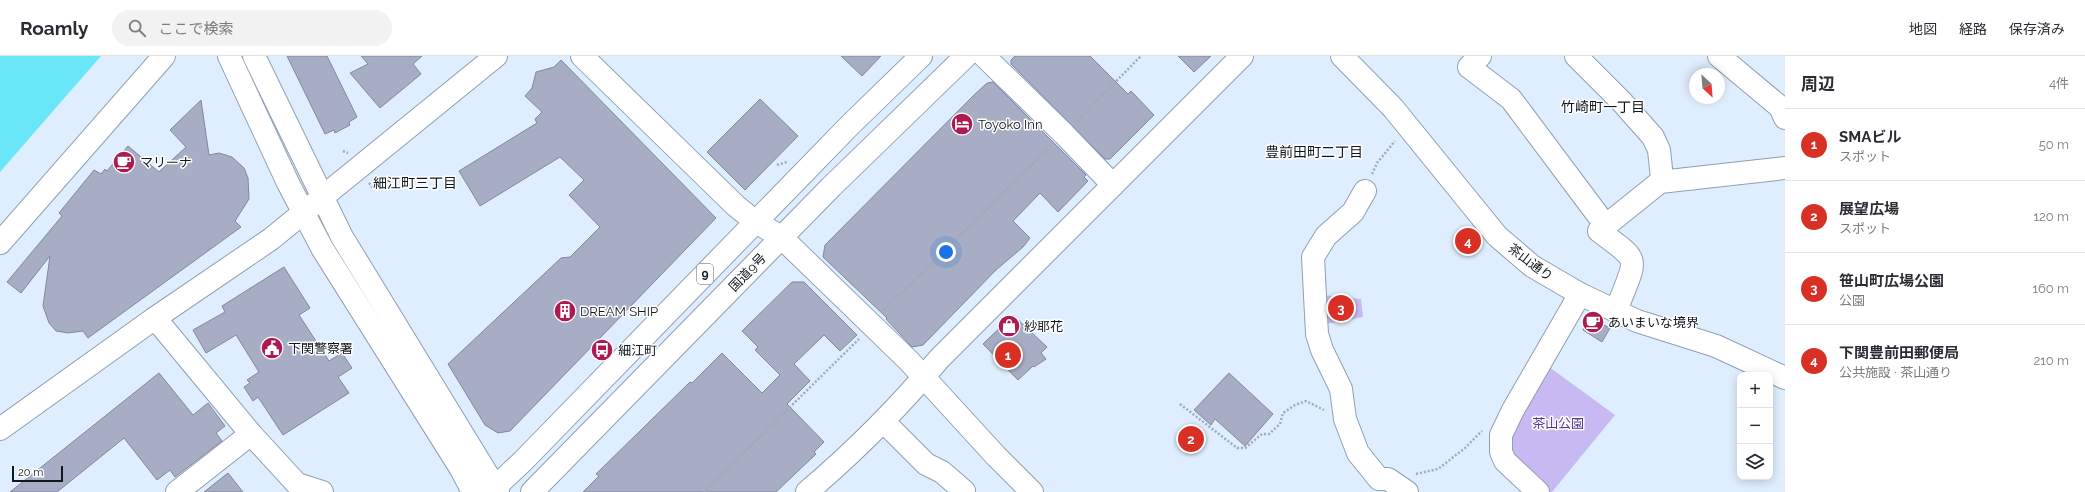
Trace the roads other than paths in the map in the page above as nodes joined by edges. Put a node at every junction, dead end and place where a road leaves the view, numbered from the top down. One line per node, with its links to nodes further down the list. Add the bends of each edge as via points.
1 (164, 56): 24 (main road)
2 (229, 56): 20 (main road)
3 (254, 56): 19 (main road)
4 (496, 56): 19 (main road)
5 (582, 56): 21 (main road, via 736,206)
6 (921, 56): 21 (main road, 9)
7 (966, 56): 23 (main road, 国道9号 / 9)
8 (984, 56): 17 (main road)
9 (1242, 56): 17 (main road)
10 (1342, 56): 25 (main road, 茶山通り, via 1393,108 1497,236 1532,266)
11 (1480, 56): 22 (main road, via 1469,67 1511,99)
12 (1576, 56): 16 (main road, via 1653,137 1659,150 1662,178)
13 (1719, 56): 14 (main road, via 1780,107)
14 (1785, 118)
15 (1785, 168): 16 (main road)
16 (1660, 182): 22 (main road)
17 (1113, 185): 28 (main road)
18 (1365, 191): 41 (main road, via 1353,212 1326,236 1312,257 1317,334 1341,389 1345,419 1358,453 1379,479 1388,479)
19 (322, 198): 20 (main road); 33 (main road, via 342,237)
20 (303, 214): 27 (main road, via 271,240); 37 (main road)
21 (756, 222): 23 (main road); 33 (main road, 9)
22 (1606, 226): 26 (main road, via 1599,231 1631,255 1634,266)
23 (781, 237): 28 (main road); 38 (main road, 国道9号 / 9)
24 (0, 243)
25 (1580, 294): 29 (main road, 茶山通り, via 1637,321 1716,346); 42 (main road, via 1501,435 1501,452 1505,461)
26 (1619, 303)
27 (155, 318): 31 (main road); 32 (main road)
28 (924, 377): 39 (main road, via 834,469); 40 (main road)
29 (1785, 378)
30 (890, 428): 34 (main road, via 926,464 942,472)
31 (0, 429)
32 (251, 434): 35 (main road); 36 (main road, via 296,484)
33 (495, 490)
34 (964, 490)
35 (177, 492)
36 (322, 492)
37 (473, 492)
38 (532, 492)
39 (807, 492)
40 (1032, 492)
41 (1407, 492)
42 (1538, 492)

